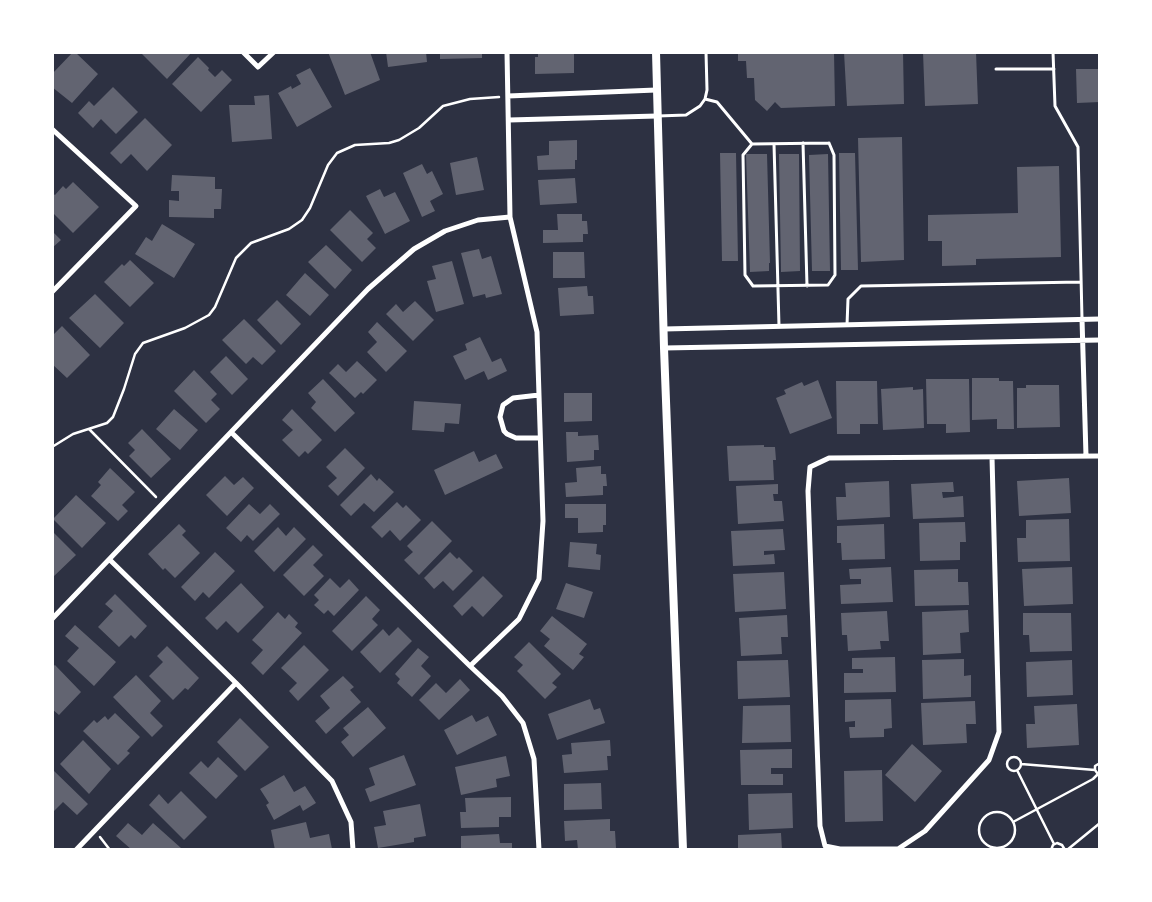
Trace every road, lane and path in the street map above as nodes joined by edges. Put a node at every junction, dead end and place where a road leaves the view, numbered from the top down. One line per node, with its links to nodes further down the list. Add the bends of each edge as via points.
1 (243, 52): 2 (street, via 258,67)
2 (274, 52)
3 (507, 52): 10 (street)
4 (656, 52): 9 (street)
5 (706, 52): 11 (lane)
6 (1053, 52): 8 (lane)
7 (996, 69): 8 (lane)
8 (1054, 69): 19 (lane, via 1055,106 1078,147)
9 (656, 90): 10 (street); 12 (street)
10 (508, 96): 13 (street); 32 (path, via 470,99 443,106 419,128 399,140 356,145 337,153 302,220 243,250 209,315 185,328 143,342 135,354 113,417 107,423)
11 (705, 99): 12 (lane, via 694,111 686,114); 16 (lane, via 717,102)
12 (657, 116): 13 (street); 27 (street)
13 (509, 120): 18 (street)
14 (52, 129): 22 (street, via 136,206)
15 (803, 143): 17 (lane); 20 (lane); 20 (lane, via 829,143 834,155 835,275 828,285)
16 (752, 144): 17 (lane); 21 (lane, via 743,155 745,275 753,286)
17 (774, 144): 21 (lane)
18 (510, 217): 31 (street, via 537,332); 33 (street, via 478,220 453,228 414,249 368,289)
19 (1080, 282): 23 (lane); 25 (lane, via 862,286 848,299)
20 (807, 286): 21 (lane)
21 (778, 287): 26 (lane)
22 (52, 292)
23 (1082, 319): 24 (street); 25 (street); 28 (street)
24 (1100, 319)
25 (848, 325): 26 (street)
26 (778, 327): 27 (street)
27 (664, 329): 30 (street)
28 (1082, 340): 29 (street); 30 (street); 36 (street)
29 (1100, 340)
30 (664, 348): 59 (street)
31 (539, 395): 34 (street); 34 (street, via 513,398 503,404 500,417 507,434 516,438)
32 (89, 429): 35 (path, via 72,434); 39 (path)
33 (232, 433): 39 (street); 42 (street)
34 (540, 438): 42 (street, via 543,521 539,579 519,619)
35 (52, 447)
36 (1086, 456): 37 (street); 38 (street)
37 (1100, 456)
38 (992, 457): 54 (street, via 999,732 989,760 925,831); 54 (street, via 830,458 810,467 808,491 820,826 824,846)
39 (163, 504): 40 (street)
40 (110, 560): 41 (street); 43 (street)
41 (52, 619)
42 (470, 666): 58 (street, via 502,696 523,723 534,759)
43 (236, 683): 52 (street); 57 (street, via 332,781 351,822)
44 (1100, 763): 47 (path)
45 (1020, 764): 46 (path); 46 (path, via 1016,757 1008,760 1008,768); 47 (path)
46 (1017, 770): 49 (path)
47 (1095, 770): 48 (path)
48 (1098, 776): 49 (path)
49 (1036, 809): 50 (path); 53 (path)
50 (1013, 822): 50 (path, via 1014,837 1006,846 989,847 981,838 979,826 991,813 1002,813)
51 (1100, 823): 61 (path)
52 (93, 831): 55 (street); 56 (path)
53 (1054, 844): 60 (path); 61 (path, via 1060,844)
54 (898, 849)
55 (76, 850)
56 (110, 850)
57 (353, 850)
58 (539, 850)
59 (684, 850)
60 (1051, 850)
61 (1066, 850)

